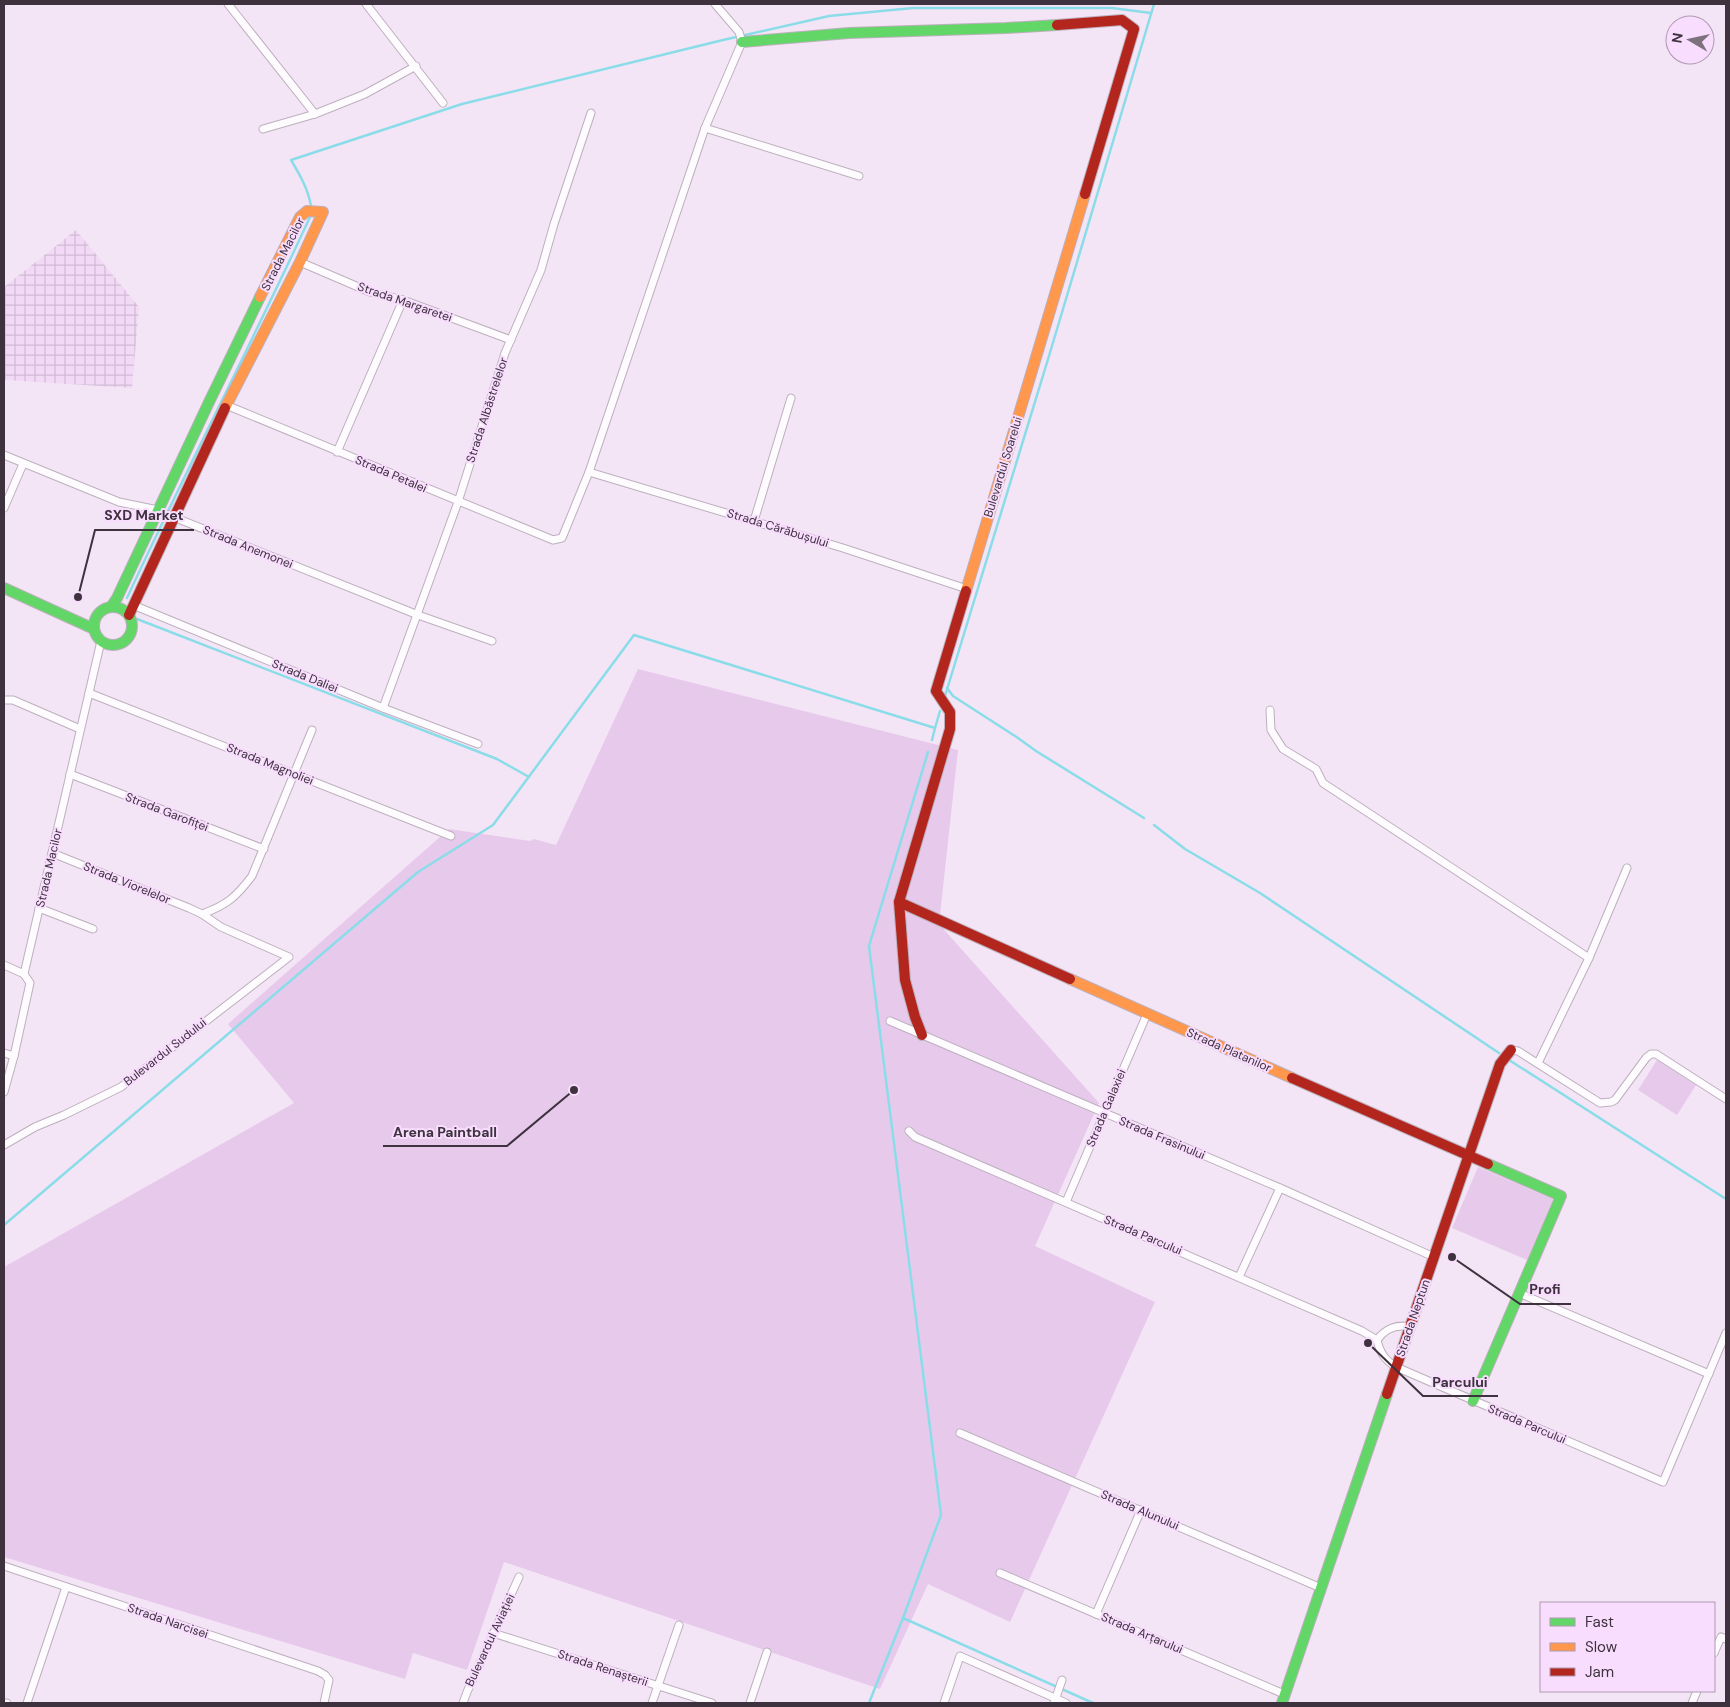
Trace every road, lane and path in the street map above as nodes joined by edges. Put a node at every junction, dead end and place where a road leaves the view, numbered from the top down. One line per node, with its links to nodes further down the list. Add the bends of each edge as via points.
1 (228, 4): 8 (street)
2 (366, 4): 5 (street)
3 (715, 4): 4 (street, via 739,32)
4 (742, 42): 9 (street); 26 (street, Bulevardul Soarelui, via 849,33 1122,20 1134,29)
5 (416, 66): 6 (street); 8 (street, via 365,94)
6 (443, 103)
7 (591, 112): 14 (street, Strada Albăstrelelor, via 541,270)
8 (315, 114): 10 (street)
9 (705, 128): 11 (street); 20 (street)
10 (263, 129)
11 (859, 176)
12 (300, 262): 13 (street, Strada Margaretei, via 370,292); 16 (street, Strada Macilor); 23 (street, Strada Macilor, via 323,212 307,211 300,217 210,400)
13 (403, 300): 14 (street, Strada Margaretei); 17 (street)
14 (511, 340): 21 (street, Strada Albăstrelelor)
15 (790, 398): 24 (street)
16 (226, 406): 17 (street, Strada Petalei); 23 (street, Strada Macilor)
17 (337, 452): 21 (street, Strada Petalei)
18 (4, 455): 19 (street, Strada Anemonei)
19 (23, 464): 22 (street); 23 (street, Strada Anemonei, via 118,502)
20 (589, 472): 21 (street, Strada Petalei, via 567,528 562,538 557,540); 24 (street, Strada Cărăbușului)
21 (458, 502): 29 (street, Strada Albăstrelelor)
22 (4, 508)
23 (166, 514): 27 (street, Strada Macilor); 28 (street, Strada Macilor); 29 (street, Strada Anemonei)
24 (754, 521): 26 (street, Strada Cărăbușului)
25 (4, 588): 31 (street)
26 (967, 589): 47 (street, Bulevardul Soarelui, via 936,691 950,709 947,741)
27 (133, 605): 30 (street, Strada Macilor); 36 (street, Strada Daliei)
28 (111, 607): 30 (street, via 124,610); 31 (street, via 101,611 95,619)
29 (418, 614): 32 (street, Strada Anemonei); 36 (street, Strada Albăstrelelor)
30 (129, 615): 33 (street, via 132,630 129,638 116,646)
31 (94, 630): 33 (street)
32 (492, 641)
33 (101, 642): 34 (street, Strada Macilor)
34 (89, 693): 38 (street, Strada Macilor); 42 (street, Strada Magnoliei)
35 (4, 700): 38 (street, via 12,700)
36 (383, 708): 40 (street, Strada Daliei)
37 (1270, 710): 52 (street, via 1272,730 1283,749 1316,769 1323,782)
38 (80, 729): 41 (street, Strada Macilor)
39 (312, 730): 42 (street)
40 (478, 744)
41 (70, 774): 44 (street, Strada Garofiței); 45 (street, Strada Macilor)
42 (295, 774): 43 (street, Strada Magnoliei); 44 (street)
43 (451, 836)
44 (264, 850): 49 (street, via 239,894 226,904)
45 (52, 853): 48 (street, Strada Macilor); 49 (street, Strada Viorelelor)
46 (1627, 868): 52 (street)
47 (898, 902): 55 (street, Strada Platanilor); 57 (street, via 905,980)
48 (39, 908): 50 (street); 54 (street, Strada Macilor)
49 (202, 914): 51 (street, Strada Viorelelor, via 221,927)
50 (92, 929)
51 (289, 957): 66 (street, Bulevardul Sudului, via 121,1087 35,1126)
52 (1589, 958): 61 (street)
53 (4, 965): 54 (street)
54 (24, 974): 60 (street, Strada Macilor, via 30,983)
55 (1147, 1014): 64 (street, Strada Galaxiei); 67 (street, Strada Platanilor)
56 (890, 1021): 57 (street, Strada Frasinului)
57 (922, 1035): 64 (street, Strada Frasinului)
58 (1512, 1050): 61 (street); 67 (street, Strada Neptun, via 1500,1064)
59 (4, 1053): 60 (street)
60 (14, 1056): 62 (street, Strada Macilor)
61 (1538, 1063): 63 (street, via 1595,1101 1606,1103 1615,1100 1646,1058 1656,1054)
62 (4, 1092)
63 (1726, 1099)
64 (1104, 1113): 68 (street, Strada Frasinului); 69 (street, Strada Galaxiei)
65 (909, 1131): 69 (street, Strada Parcului)
66 (4, 1145)
67 (1469, 1156): 70 (street, Strada Neptun); 72 (street, Strada Platanilor, via 1561,1196)
68 (1280, 1188): 70 (street, Strada Frasinului); 71 (street)
69 (1066, 1202): 71 (street, Strada Parcului)
70 (1434, 1257): 73 (street, Strada Neptun)
71 (1239, 1277): 75 (street, Strada Parcului)
72 (1519, 1293): 77 (street); 78 (street)
73 (1410, 1327): 75 (street, via 1392,1328); 76 (street, Strada Neptun)
74 (1726, 1333): 77 (street)
75 (1377, 1340): 76 (street, Strada Parcului, via 1387,1361)
76 (1396, 1367): 78 (street, Strada Parcului); 85 (street, Strada Neptun)
77 (1709, 1374): 78 (street, Strada Parcului, via 1663,1482)
78 (1473, 1401)
79 (960, 1433): 80 (street, Strada Alunului)
80 (1141, 1510): 85 (street, Strada Alunului); 86 (street)
81 (4, 1566): 84 (street, Strada Narcisei)
82 (1000, 1572): 86 (street, Strada Arțarului)
83 (519, 1577): 88 (street, Bulevardul Aviației)
84 (66, 1587): 96 (street); 97 (street, Strada Narcisei, via 318,1671 329,1680)
85 (1321, 1588): 95 (street, Strada Neptun)
86 (1096, 1614): 95 (street, Strada Arțarului)
87 (679, 1625): 93 (street)
88 (493, 1633): 93 (street, Strada Renașterii); 98 (street, Bulevardul Aviației)
89 (1726, 1639): 90 (street, via 1721,1637)
90 (1715, 1651)
91 (767, 1652): 101 (street)
92 (1061, 1683): 94 (street)
93 (658, 1686): 99 (street); 100 (street, Strada Renașterii)
94 (1055, 1699): 102 (street, via 960,1656); 103 (street)
95 (1283, 1699)
96 (27, 1703)
97 (324, 1703)
98 (463, 1703)
99 (652, 1703)
100 (712, 1703)
101 (750, 1703)
102 (944, 1703)
103 (1066, 1703)

